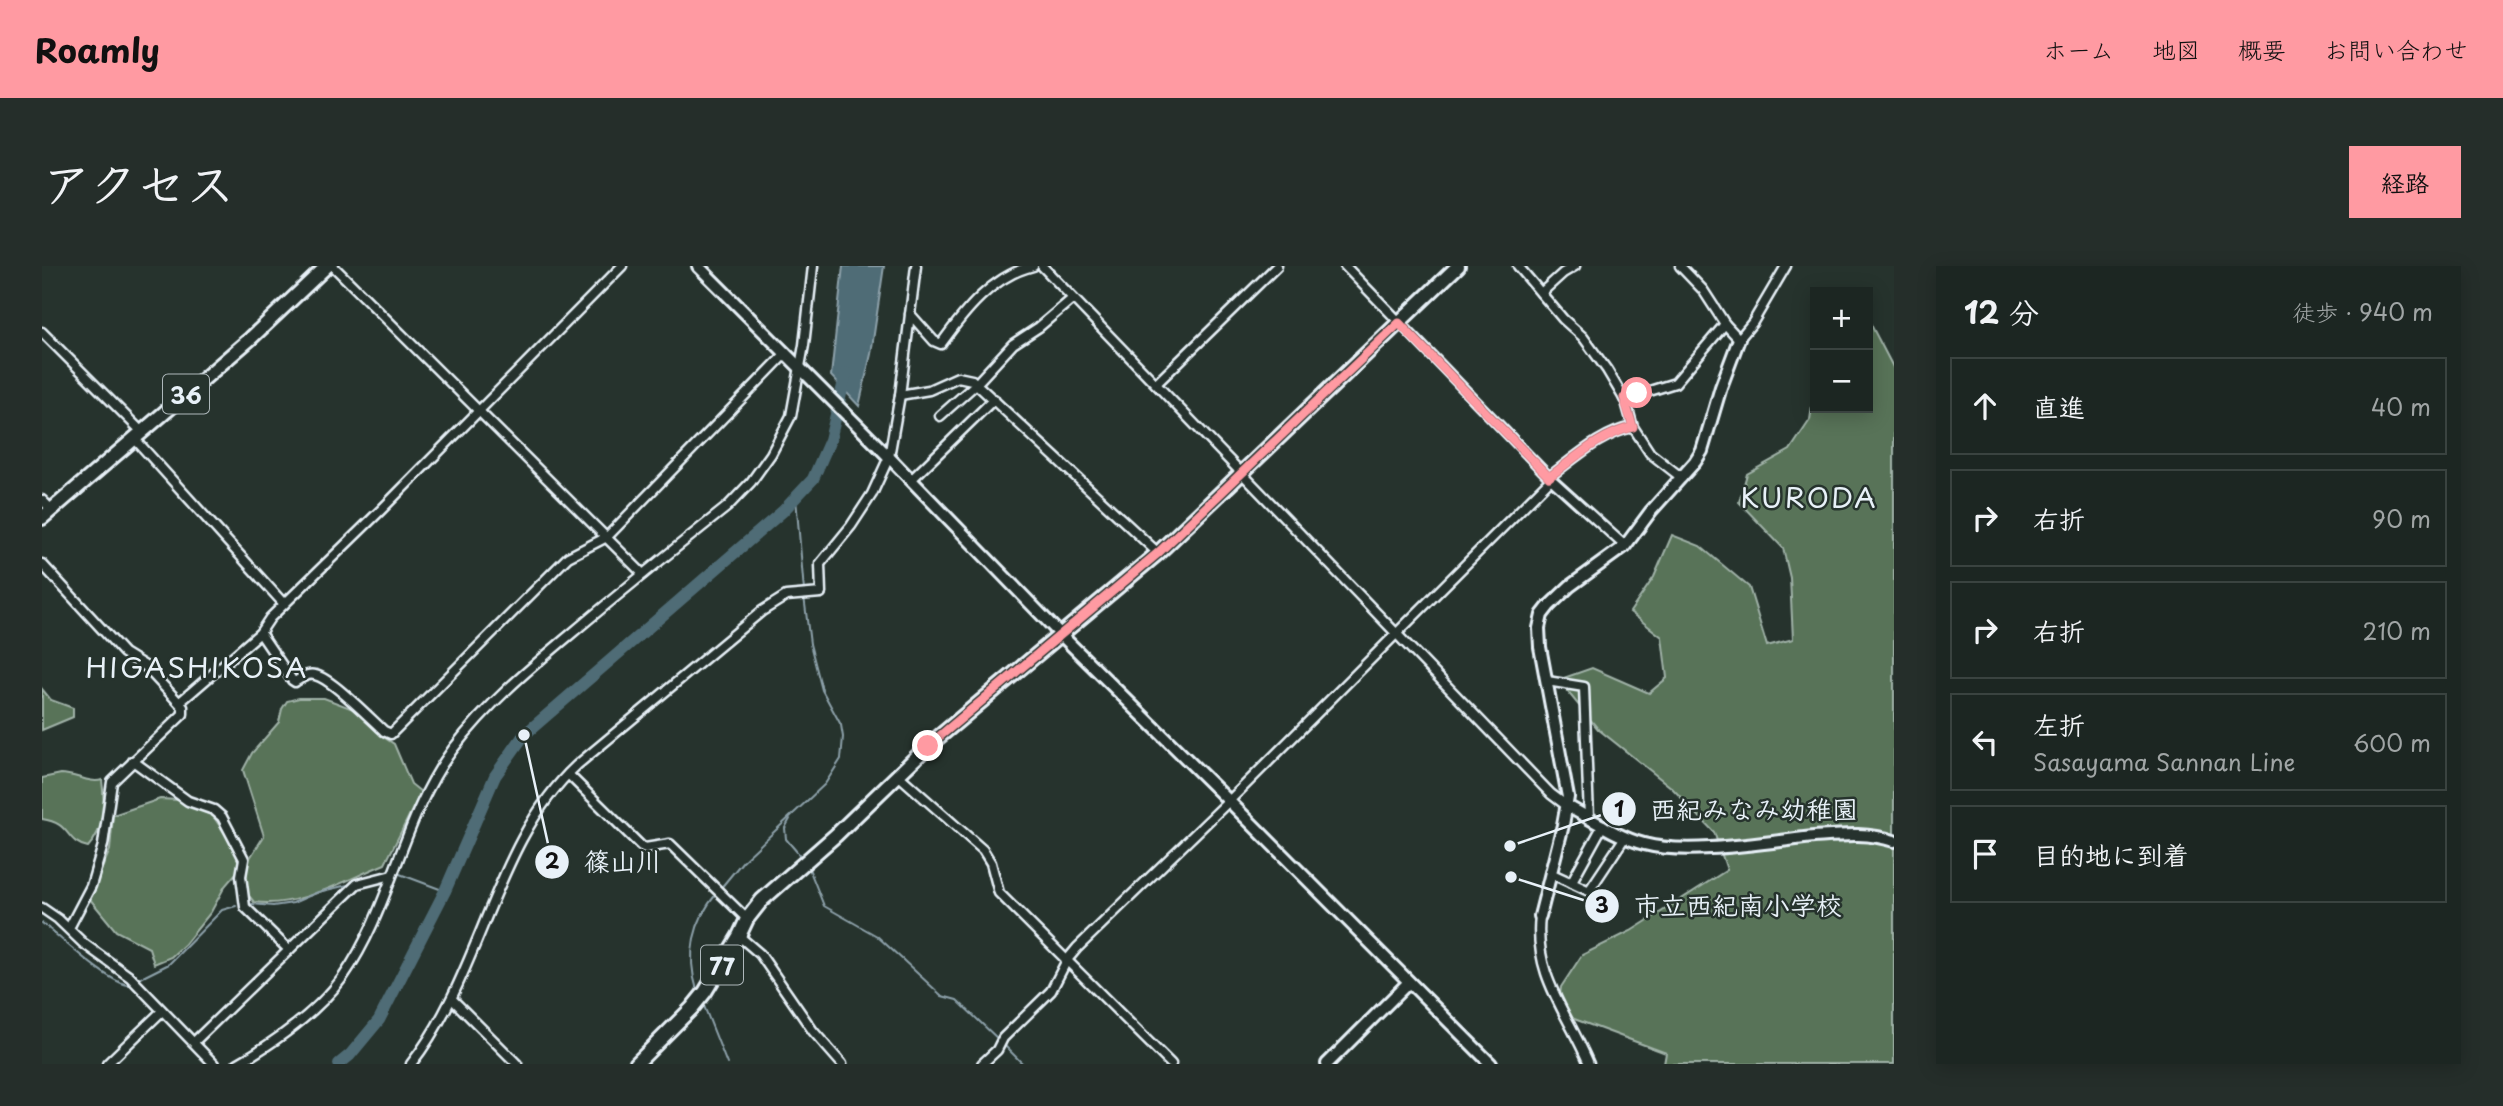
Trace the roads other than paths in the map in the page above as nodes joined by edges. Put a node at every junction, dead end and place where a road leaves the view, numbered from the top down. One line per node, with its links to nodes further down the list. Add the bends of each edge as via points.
1 (327, 266): 33 (main road, 36)
2 (333, 266): 30 (street)
3 (622, 266): 30 (street)
4 (698, 266): 23 (street)
5 (813, 266): 24 (street)
6 (916, 266): 18 (street)
7 (1033, 266): 18 (street, via 1004,277 963,313 940,344)
8 (1042, 266): 17 (street)
9 (1277, 266): 26 (street)
10 (1345, 266): 19 (street)
11 (1458, 266): 19 (main road, 77)
12 (1518, 266): 16 (street)
13 (1575, 266): 16 (street)
14 (1680, 266): 20 (street)
15 (1786, 266): 22 (street)
16 (1541, 293): 28 (street, via 1583,337)
17 (1072, 299): 25 (street, via 1013,344); 26 (street)
18 (910, 314): 27 (street)
19 (1399, 323): 35 (main road, 77); 36 (street)
20 (1725, 324): 22 (street); 28 (street, via 1675,383)
21 (42, 332): 33 (street)
22 (1739, 339): 37 (street, via 1702,451)
23 (786, 353): 24 (street); 40 (street)
24 (802, 369): 34 (street); 44 (street, via 791,416 751,482)
25 (976, 384): 27 (street, via 958,377 929,390); 29 (street); 31 (street)
26 (1156, 384): 35 (street)
27 (900, 395): 34 (street)
28 (1624, 398): 32 (street)
29 (994, 399): 38 (street); 42 (street)
30 (478, 410): 40 (street); 45 (street)
31 (940, 416)
32 (1633, 427): 36 (street, via 1605,437); 37 (street, via 1650,453)
33 (138, 435): 39 (main road, 36); 45 (street)
34 (886, 455): 38 (street); 52 (street, via 872,494 820,564 821,593 777,600)
35 (1242, 474): 42 (main road, 77); 47 (street)
36 (1550, 478): 41 (street); 47 (street)
37 (1682, 478): 41 (street)
38 (911, 480): 48 (street)
39 (45, 509)
40 (607, 537): 44 (street); 46 (street, via 568,557 391,734 316,675 292,680)
41 (1625, 546): 49 (street, via 1570,586 1542,615 1540,647)
42 (1158, 553): 48 (main road, 77)
43 (42, 564): 50 (street, via 124,653 145,666)
44 (643, 574): 61 (street, via 502,693 454,747 412,821)
45 (284, 604): 46 (street)
46 (260, 633): 50 (street)
47 (1397, 633): 54 (street); 55 (street)
48 (1061, 635): 53 (main road, 77); 54 (street)
49 (1547, 681): 55 (street); 56 (street, via 1584,687)
50 (180, 702): 51 (street, via 183,714)
51 (132, 761): 66 (street, via 112,782 103,845 91,886); 68 (street, via 188,801 222,817 244,859 245,907)
52 (568, 774): 65 (street, via 641,846 670,844); 71 (street, via 526,829)
53 (897, 774): 65 (main road, 77); 69 (street, via 988,856 999,893)
54 (1229, 801): 69 (street); 70 (street)
55 (1567, 806): 56 (street); 60 (street)
56 (1589, 818): 57 (street)
57 (1603, 825): 58 (street); 62 (street)
58 (1625, 837): 59 (street, via 1690,849 1843,834); 62 (street, via 1590,891)
59 (1894, 841)
60 (1550, 873): 62 (street); 64 (street)
61 (392, 875): 68 (street, via 357,884); 76 (street, via 342,978 302,1020)
62 (1571, 883)
63 (42, 908): 66 (street)
64 (1540, 916): 85 (street, via 1544,971)
65 (747, 919): 67 (main road, 77)
66 (69, 928): 72 (street, via 130,977)
67 (739, 936): 79 (main road, 77, via 692,1008); 80 (street, via 760,954 813,1031)
68 (289, 950): 73 (street)
69 (1067, 960): 81 (street, via 1051,991); 82 (street)
70 (1408, 983): 83 (street); 84 (street)
71 (453, 999): 77 (street); 78 (street)
72 (162, 1011): 73 (street); 74 (street)
73 (194, 1042): 75 (street)
74 (107, 1064)
75 (214, 1064)
76 (237, 1064)
77 (411, 1064)
78 (517, 1064)
79 (636, 1064)
80 (842, 1064)
81 (982, 1064)
82 (1171, 1064)
83 (1327, 1064)
84 (1490, 1064)
85 (1589, 1064)

